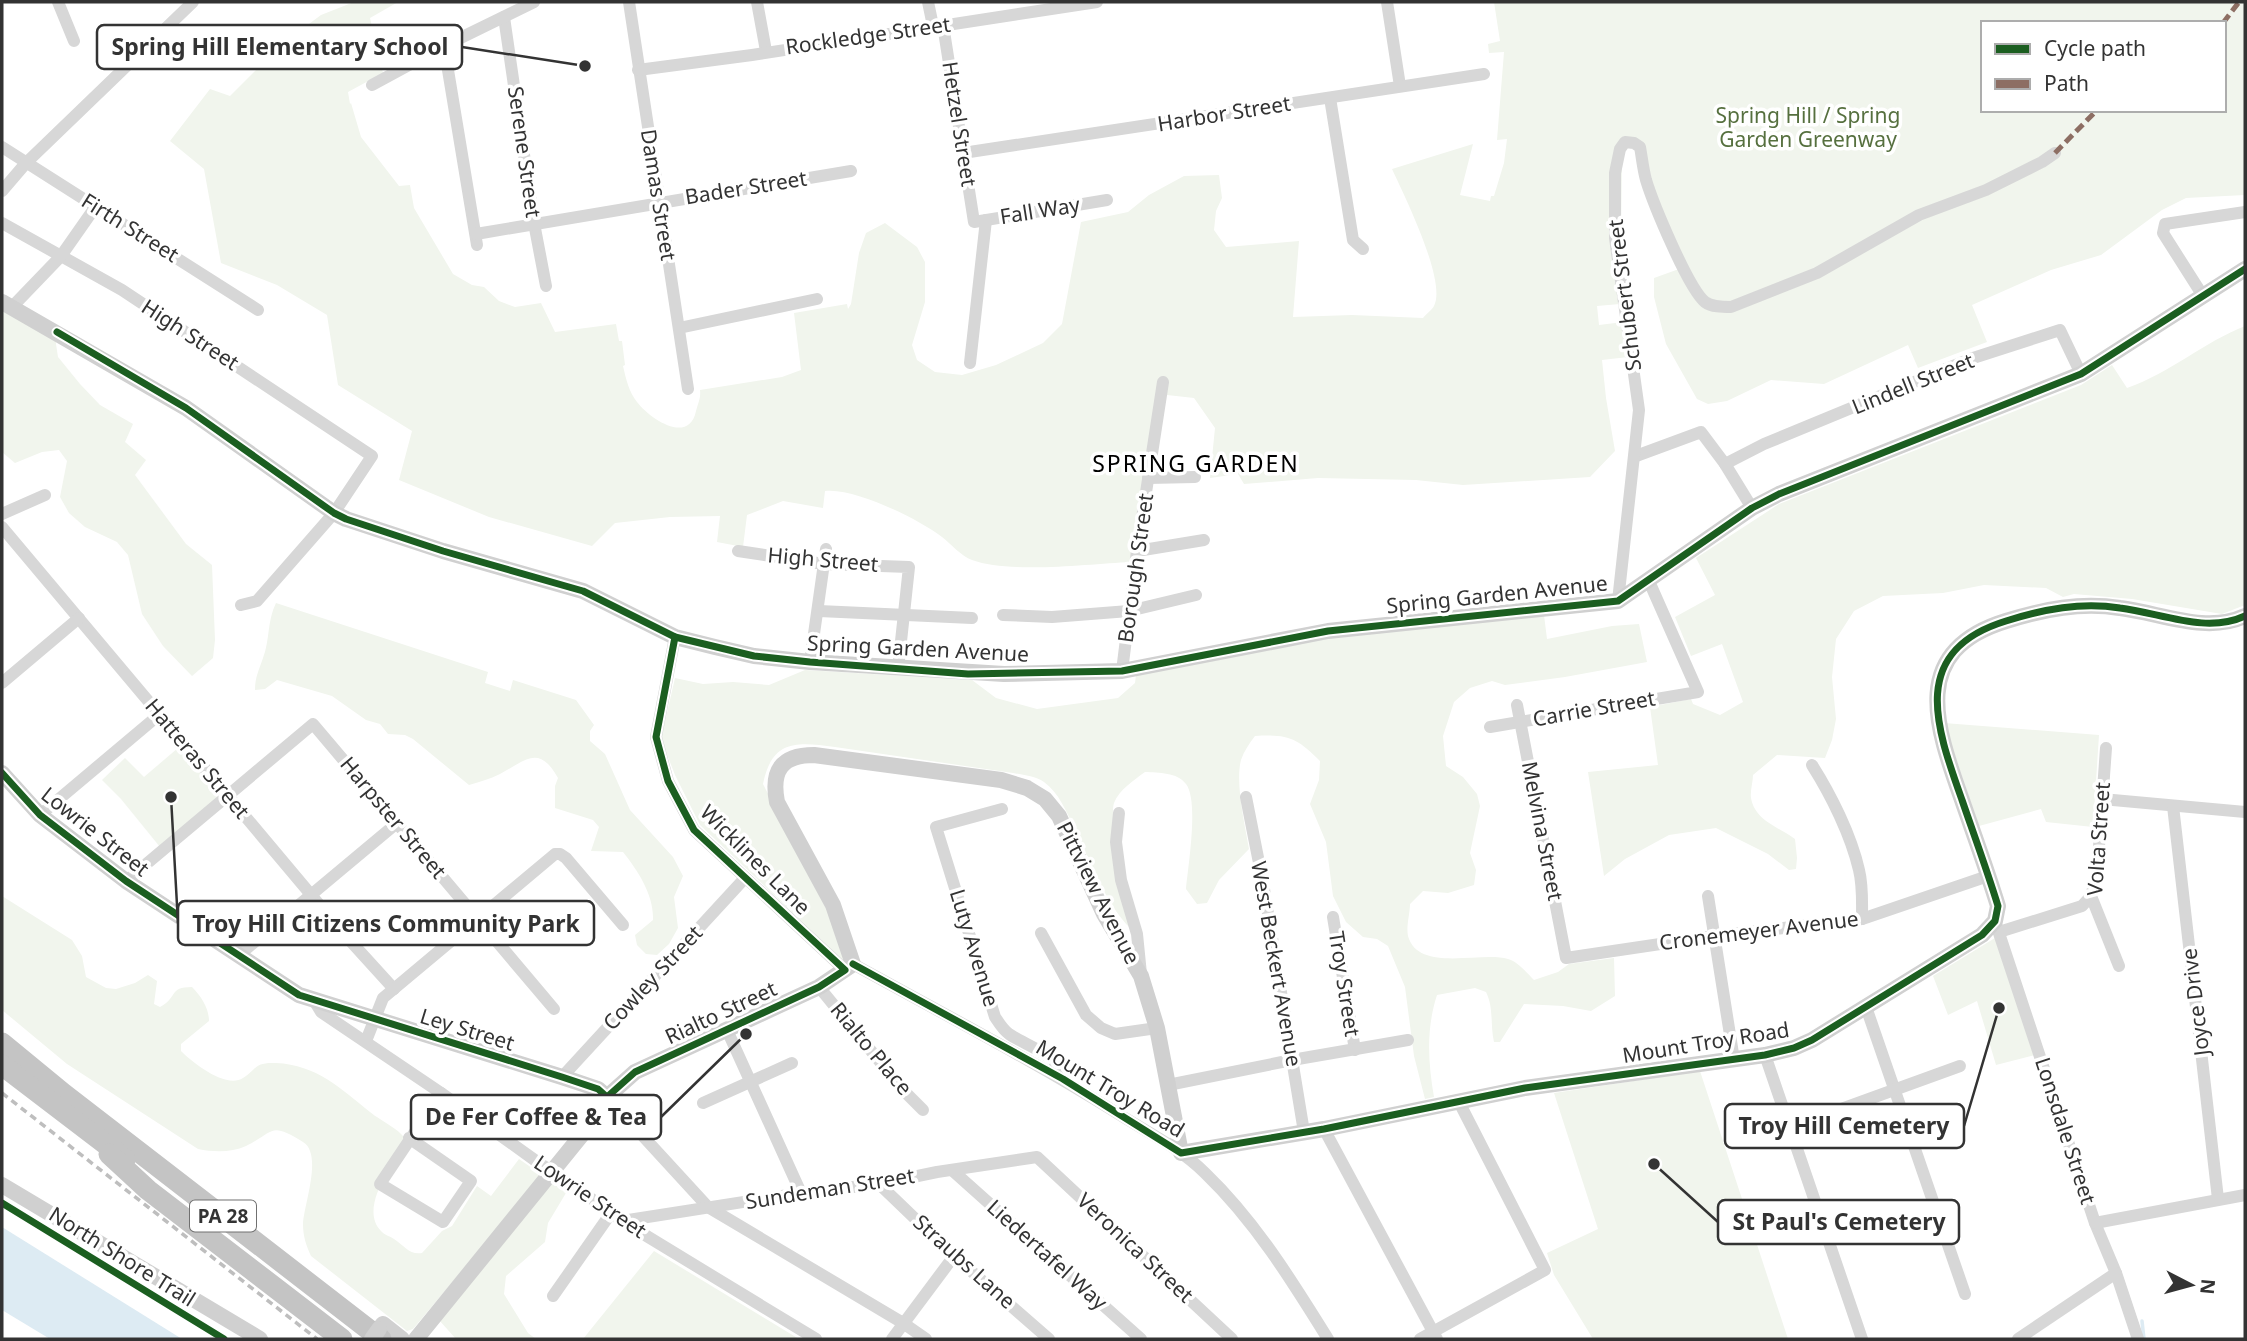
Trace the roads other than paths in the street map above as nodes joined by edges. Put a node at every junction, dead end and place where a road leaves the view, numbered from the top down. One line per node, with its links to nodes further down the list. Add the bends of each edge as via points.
1 (58, 2): 11 (street)
2 (192, 2): 22 (street)
3 (534, 2): 9 (street)
4 (629, 2): 14 (street, Damas Street)
5 (757, 2): 13 (street)
6 (928, 2): 10 (street, Hetzel Street)
7 (1097, 2): 10 (street, Rockledge Street)
8 (1387, 2): 17 (street)
9 (504, 17): 12 (street); 31 (street, Serene Street)
10 (938, 26): 13 (street, Rockledge Street); 20 (street, Hetzel Street)
11 (74, 41)
12 (444, 46): 16 (street); 31 (street, Bader Street, via 477,240)
13 (766, 51): 14 (street, Rockledge Street)
14 (638, 70): 26 (street, Damas Street)
15 (1484, 74): 17 (street, Harbor Street)
16 (372, 85)
17 (1400, 86): 18 (street, Harbor Street)
18 (1330, 98): 20 (street, Harbor Street); 32 (street, via 1353,240)
19 (2, 147): 22 (street, Firth Street)
20 (963, 153): 29 (street, Hetzel Street)
21 (2055, 153): 45 (street, Schubert Street, via 1986,190 1919,215 1818,273 1731,307 1720,307 1704,301 1695,290 1645,178 1640,147 1625,142 1615,173 1615,238 1639,410)
22 (26, 163): 24 (street); 27 (street, Firth Street)
23 (851, 171): 26 (street, Bader Street)
24 (2, 191)
25 (1107, 200): 29 (street, Fall Way)
26 (658, 202): 31 (street, Bader Street); 40 (street, Damas Street)
27 (96, 206): 33 (street); 39 (street, Firth Street)
28 (2245, 212): 36 (street, via 2165,224 2163,233)
29 (980, 221): 41 (street, Hetzel Street)
30 (2, 223): 33 (street, High Street)
31 (534, 223): 35 (street, Serene Street)
32 (1363, 249)
33 (61, 257): 38 (street); 51 (street, High Street, via 133,297 372,456)
34 (2245, 269): 36 (street, Spring Garden Avenue)
35 (546, 286)
36 (2203, 296): 42 (street, Spring Garden Avenue)
37 (817, 299): 40 (street)
38 (7, 305): 51 (street, Spring Garden Avenue, via 186,408)
39 (258, 310)
40 (679, 328): 44 (street, Damas Street)
41 (970, 363)
42 (2081, 374): 46 (street, Lindell Street, via 2060,330 1970,359); 50 (street, Spring Garden Avenue)
43 (1163, 382): 48 (street, Borough Street)
44 (688, 389)
45 (1636, 456): 46 (street, via 1701,432); 61 (street, Schubert Street)
46 (1725, 464): 50 (street)
47 (1195, 477): 48 (street)
48 (1148, 478): 57 (street, Borough Street)
49 (45, 495): 52 (street)
50 (1752, 508): 59 (street, Spring Garden Avenue)
51 (334, 513): 62 (street, via 257,601); 70 (street, Spring Garden Avenue, via 443,551 583,591)
52 (2, 514)
53 (2, 527): 68 (street, Hatteras Street)
54 (1204, 540): 57 (street)
55 (826, 549): 58 (street)
56 (737, 551): 58 (street, High Street)
57 (1137, 551): 64 (street, Borough Street)
58 (824, 564): 63 (street); 65 (street, High Street, via 909,567)
59 (1648, 579): 61 (street, Spring Garden Avenue); 77 (street, Carrie Street, via 1698,692)
60 (1196, 595): 64 (street)
61 (1618, 601): 73 (street, Spring Garden Avenue, via 1328,631)
62 (241, 605)
63 (819, 611): 65 (street); 71 (street)
64 (1129, 611): 66 (street, via 1052,617); 73 (street, Borough Street)
65 (904, 614): 69 (street); 72 (street)
66 (1003, 615)
67 (2245, 616): 91 (street, via 2210,624 2128,608 2077,605 1991,625 1964,640 1944,668 1936,710 1941,743)
68 (79, 618): 74 (street); 76 (street, Hatteras Street)
69 (972, 618)
70 (675, 637): 71 (street, Spring Garden Avenue, via 754,656); 92 (street, Wicklines Lane, via 656,737 659,755 694,830)
71 (810, 662): 72 (street, Spring Garden Avenue)
72 (898, 669): 73 (street, Spring Garden Avenue, via 1004,674)
73 (1122, 671)
74 (3, 679)
75 (1517, 705): 77 (street, Melvina Street)
76 (160, 714): 82 (street, Hatteras Street); 89 (street)
77 (1521, 722): 78 (street, Carrie Street); 105 (street, Melvina Street)
78 (1490, 727)
79 (2106, 748): 84 (street, Volta Street)
80 (1812, 765): 99 (street, via 1825,785 1859,868)
81 (2, 773): 89 (street, Lowrie Street)
82 (228, 794): 90 (street, Harpster Street, via 313,724); 93 (street); 94 (street, Hatteras Street)
83 (1246, 797): 122 (street, West Beckert Avenue)
84 (2102, 799): 85 (street); 96 (street, Volta Street)
85 (2172, 806): 87 (street); 149 (street, Joyce Drive)
86 (1002, 809): 128 (street, Luty Avenue, via 936,827 995,1017 1006,1032 1055,1061)
87 (2245, 812)
88 (1119, 813): 108 (street, via 1116,842 1121,880 1137,934)
89 (40, 815): 93 (street, Lowrie Street)
90 (397, 822): 94 (street); 98 (street, Harpster Street)
91 (1989, 876): 99 (street, Cronemeyer Avenue); 101 (street, via 1998,906)
92 (745, 878): 107 (street, Wicklines Lane); 127 (street, Cowley Street)
93 (126, 881): 104 (street, Lowrie Street)
94 (310, 894): 104 (street); 110 (street, Hatteras Street)
95 (1708, 896): 103 (street)
96 (2091, 896): 101 (street, via 2082,906); 106 (street, Volta Street)
97 (1333, 917): 120 (street, Troy Street)
98 (479, 918): 100 (street, via 560,854); 110 (street); 113 (street, Harpster Street)
99 (1862, 919): 103 (street, Cronemeyer Avenue)
100 (623, 925)
101 (1997, 926): 112 (street, Mount Troy Road); 153 (street, Lonsdale Street)
102 (1041, 933): 115 (street, via 1086,1015 1101,1028 1115,1034)
103 (1714, 936): 105 (street, Cronemeyer Avenue); 123 (street)
104 (239, 955): 111 (street, Lowrie Street)
105 (1566, 958)
106 (2119, 966)
107 (849, 967): 108 (street, Pittview Avenue, via 833,905 778,802 777,775 794,757 814,755 1001,780 1045,799 1059,816 1104,915); 109 (street, Rialto Street); 128 (street, Mount Troy Road)
108 (1141, 976): 115 (street, Pittview Avenue)
109 (819, 987): 116 (street, Rialto Street); 136 (street, Rialto Place)
110 (394, 989): 114 (street, via 379,1004)
111 (315, 1002): 114 (street, Ley Street); 118 (street, Lowrie Street, via 321,1012)
112 (1866, 1007): 121 (street, Mount Troy Road, via 1812,1040); 131 (street)
113 (554, 1009)
114 (374, 1020): 118 (street); 127 (street, Ley Street)
115 (1157, 1028): 130 (street, Pittview Avenue)
116 (727, 1030): 129 (street); 133 (street, Rialto Street, via 635,1072)
117 (1408, 1040): 120 (street)
118 (366, 1041): 132 (street, Lowrie Street)
119 (2, 1043): 159 (highway, via 64,1094 191,1178)
120 (1355, 1050): 122 (street)
121 (1765, 1055): 123 (street, Mount Troy Road); 138 (street)
122 (1292, 1060): 130 (street); 140 (street, West Beckert Avenue)
123 (1734, 1060): 134 (street, Mount Troy Road)
124 (792, 1063): 129 (street)
125 (2, 1065): 137 (highway, PA 28)
126 (1960, 1066): 131 (street)
127 (562, 1077): 133 (street, Ley Street, via 598,1089)
128 (1063, 1079): 142 (street, Mount Troy Road)
129 (749, 1083): 135 (street); 147 (street)
130 (1168, 1085): 142 (street, Pittview Avenue)
131 (1895, 1091): 138 (street); 156 (street)
132 (441, 1093): 141 (street); 151 (street, Lowrie Street, bridge)
133 (607, 1097): 150 (street, Ley Street); 165 (street, Rialto Street, via 602,1110)
134 (1458, 1100): 139 (street, Mount Troy Road); 160 (street, via 1545,1270)
135 (703, 1103)
136 (923, 1110)
137 (69, 1117): 162 (highway, via 148,1190); 163 (highway, PA 28)
138 (1789, 1128): 174 (street)
139 (1324, 1129): 140 (street, Mount Troy Road); 160 (street)
140 (1304, 1132): 142 (street, Mount Troy Road)
141 (409, 1138): 141 (street, via 471,1181 443,1222 380,1184)
142 (1181, 1153): 172 (street, via 1205,1172 1270,1250)
143 (1037, 1157): 144 (street, Sundeman Street); 171 (street, Veronica Street)
144 (953, 1171): 145 (street, Sundeman Street); 170 (street, Liedertafel Way)
145 (879, 1184): 147 (street, Sundeman Street); 154 (street, Straubs Lane)
146 (2, 1185): 161 (street)
147 (801, 1193): 150 (street, Sundeman Street)
148 (2245, 1195): 149 (street)
149 (2218, 1199): 153 (street)
150 (708, 1207): 152 (street, Sundeman Street); 158 (street, Ley Street)
151 (611, 1213): 152 (street, Lowrie Street); 157 (street)
152 (622, 1221): 166 (street, Lowrie Street)
153 (2095, 1223): 155 (street, Lonsdale Street)
154 (954, 1256): 158 (street); 169 (street, Straubs Lane)
155 (2116, 1273): 175 (street); 176 (street, Lonsdale Street)
156 (1965, 1294)
157 (553, 1296)
158 (904, 1323): 167 (street); 168 (street, Ley Street)
159 (379, 1333): 164 (street)
160 (1435, 1336): 173 (street)
161 (260, 1339)
162 (342, 1339)
163 (359, 1339)
164 (402, 1339)
165 (416, 1339)
166 (816, 1339)
167 (892, 1339)
168 (926, 1339)
169 (1049, 1339)
170 (1141, 1339)
171 (1232, 1339)
172 (1328, 1339)
173 (1420, 1339)
174 (1862, 1339)
175 (2018, 1339)
176 (2138, 1339)

